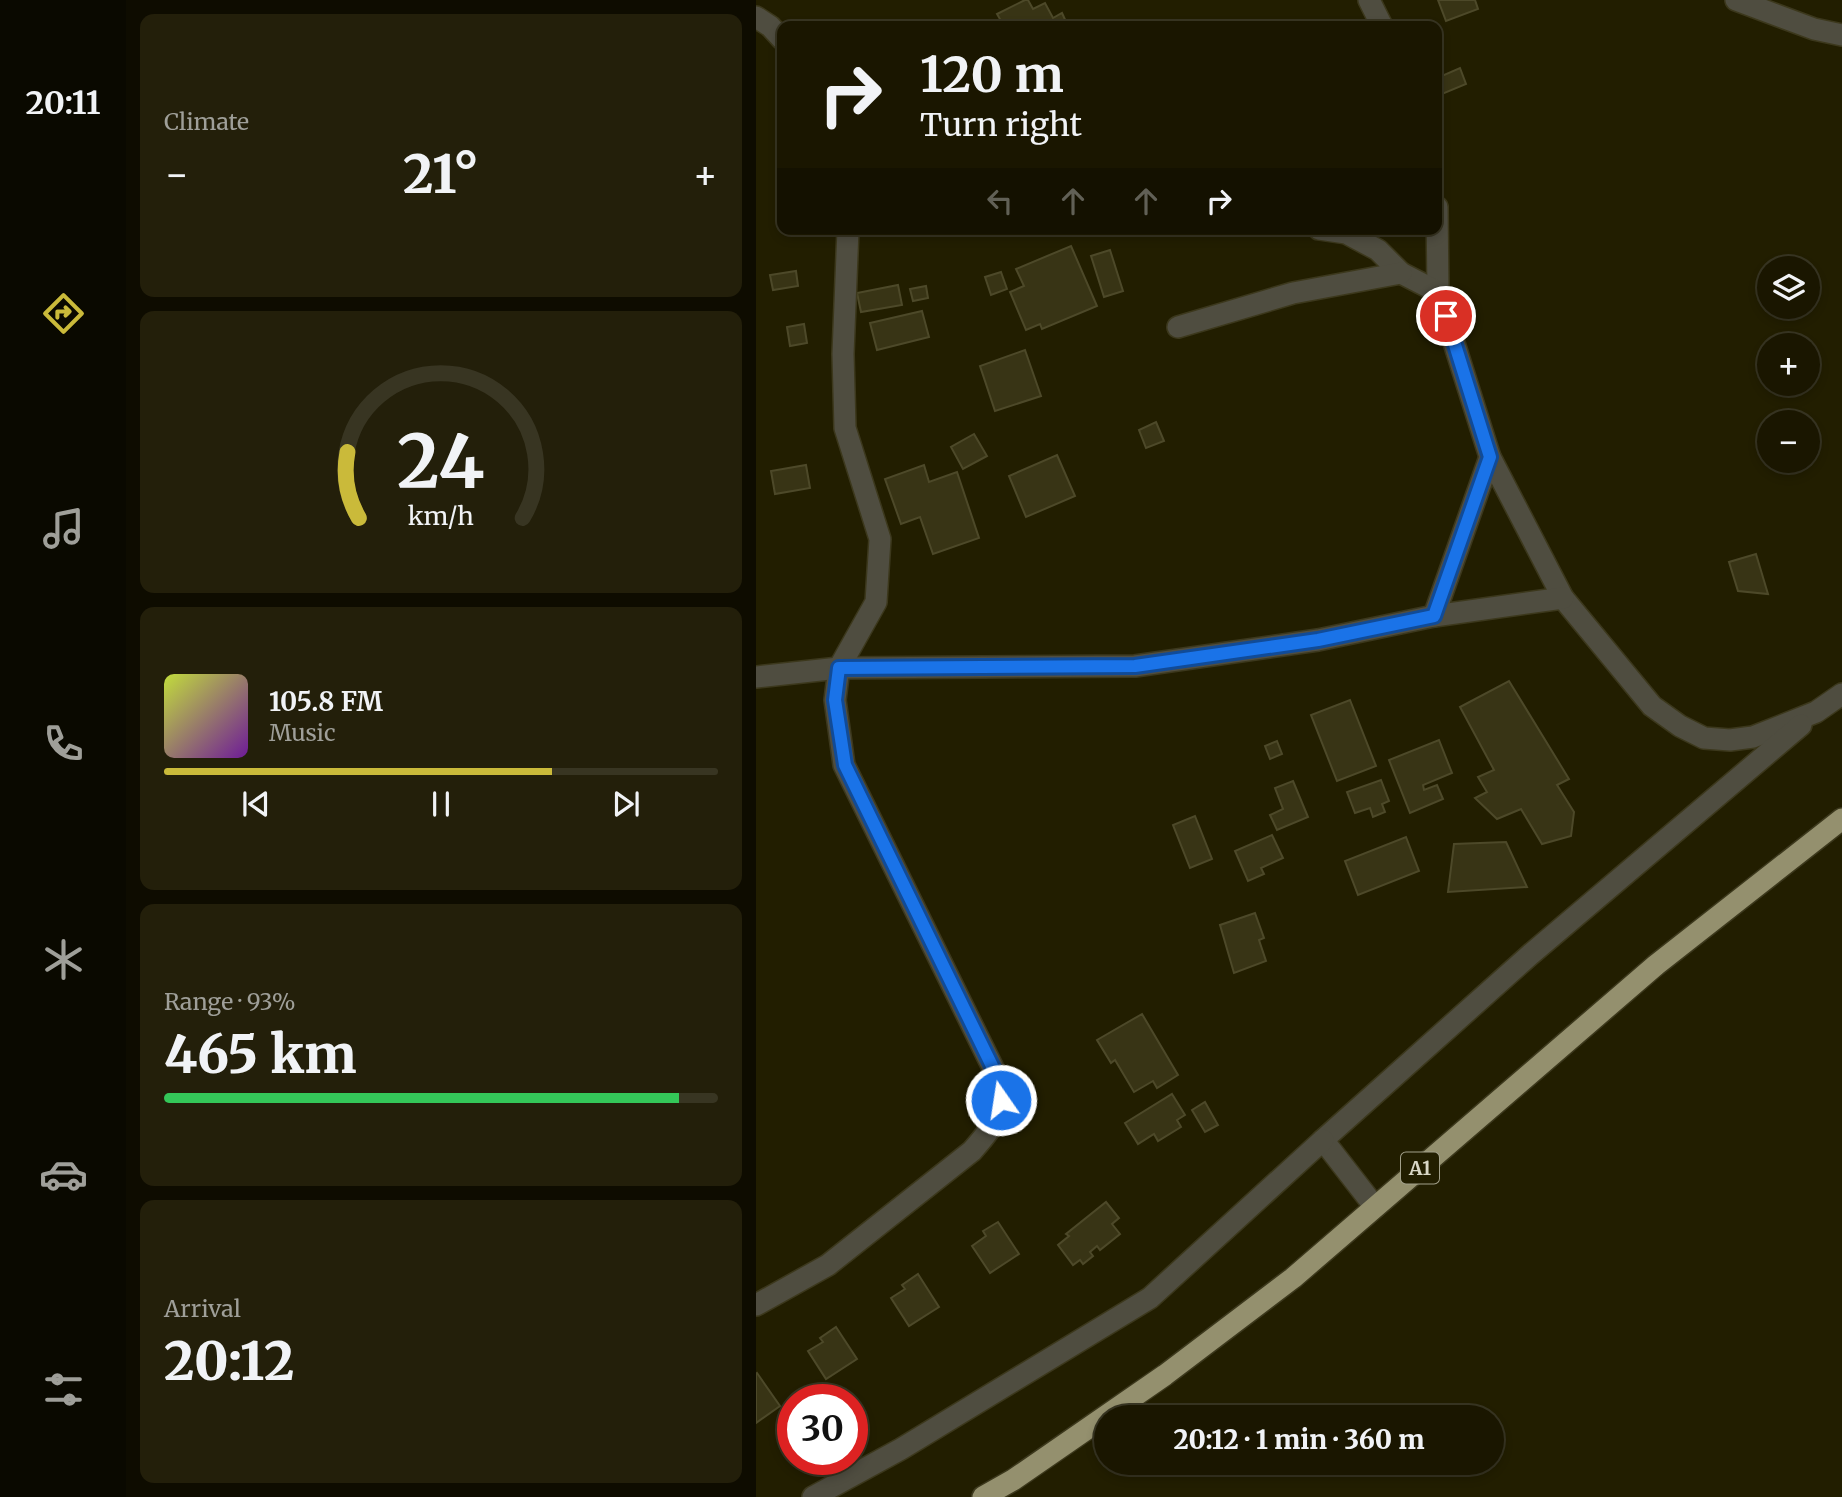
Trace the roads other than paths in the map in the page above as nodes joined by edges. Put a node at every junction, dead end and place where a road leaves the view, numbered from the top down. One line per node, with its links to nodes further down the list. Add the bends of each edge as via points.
1 (1369, 0): 4 (street)
2 (1736, 0): 6 (street)
3 (756, 18): 5 (street)
4 (1380, 21)
5 (777, 34)
6 (1842, 35)
7 (848, 235): 16 (street, via 845,428 880,539 876,602)
8 (1350, 235): 10 (street, via 1378,250)
9 (1437, 235): 11 (street)
10 (1401, 273): 11 (street); 12 (street, via 1293,293)
11 (1438, 292): 13 (street)
12 (1178, 327)
13 (1490, 457): 14 (street); 15 (street)
14 (1563, 598): 15 (street); 19 (street, via 1652,706 1704,738 1753,737)
15 (1434, 616): 16 (street, via 1318,640 1135,666)
16 (839, 668): 17 (street); 23 (street, via 835,700 845,765 994,1070 1001,1100 992,1128 972,1151 828,1265)
17 (756, 677)
18 (1842, 694): 19 (street)
19 (1816, 712): 21 (street, via 1531,954)
20 (1842, 818): 22 (highway, A1, via 1656,965)
21 (1323, 1140): 22 (street); 24 (street, via 1150,1298)
22 (1375, 1207): 25 (highway, A1, via 1293,1278 1165,1375)
23 (756, 1305)
24 (813, 1497)
25 (983, 1497)

